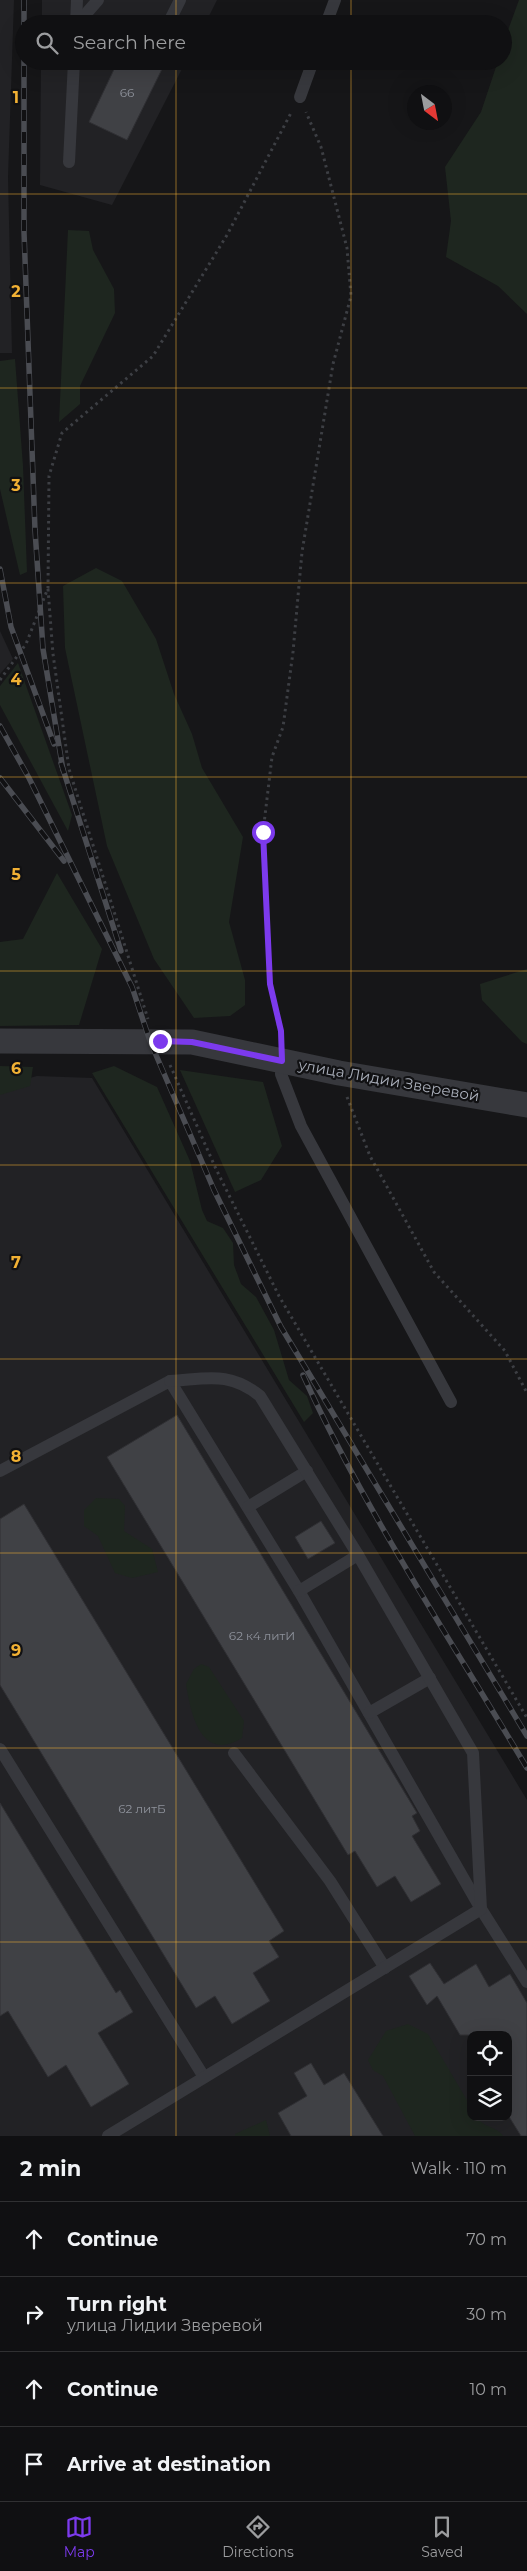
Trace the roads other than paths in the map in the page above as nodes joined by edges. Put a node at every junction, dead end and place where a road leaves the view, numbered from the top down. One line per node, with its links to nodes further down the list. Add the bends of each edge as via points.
1 (77, 0): 5 (lane)
2 (98, 0): 6 (lane)
3 (180, 0): 7 (lane)
4 (335, 0): 8 (lane)
5 (76, 15)
6 (84, 15)
7 (172, 15)
8 (329, 15)
9 (74, 70): 12 (lane)
10 (310, 70): 11 (lane)
11 (300, 97)
12 (69, 162)
13 (0, 1041): 14 (street, улица Лидии Зверевой, via 192,1042)
14 (282, 1061): 15 (street, улица Лидии Зверевой); 17 (lane, via 282,1079 301,1126)
15 (527, 1105)
16 (170, 1381): 18 (lane); 19 (lane, via 228,1378 246,1385 260,1396); 20 (lane)
17 (451, 1402)
18 (0, 1471)
19 (306, 1471): 20 (lane); 21 (lane)
20 (248, 1507): 22 (lane)
21 (358, 1555): 22 (lane); 23 (lane)
22 (299, 1591): 24 (lane)
23 (430, 1678): 24 (lane); 27 (lane, via 473,1753)
24 (369, 1713): 27 (lane)
25 (0, 1749): 30 (lane)
26 (234, 1753): 28 (lane, via 330,1880)
27 (481, 1909): 28 (lane); 29 (lane)
28 (384, 1968): 30 (lane)
29 (527, 1982)
30 (204, 2077): 31 (lane)
31 (108, 2136)

